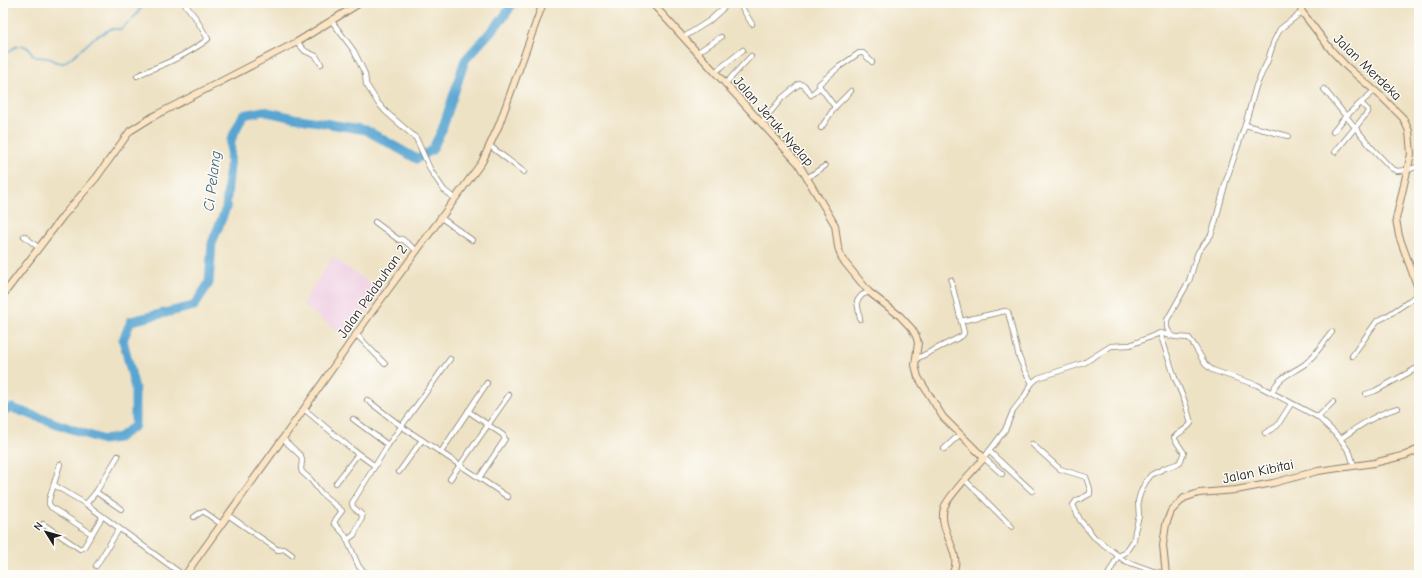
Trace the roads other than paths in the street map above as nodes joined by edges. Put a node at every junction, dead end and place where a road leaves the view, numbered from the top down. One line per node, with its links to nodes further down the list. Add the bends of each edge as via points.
1 (184, 3): 20 (street, via 208,39)
2 (360, 3): 9 (street)
3 (543, 3): 35 (street, Jalan Pelabuhan 2)
4 (652, 3): 11 (street, Jalan Jeruk Nyelap)
5 (729, 3): 11 (street, via 709,21)
6 (739, 3): 10 (street)
7 (1299, 3): 8 (street, Jalan Merdeka)
8 (1302, 12): 25 (street, Jalan Merdeka, via 1340,60); 30 (street, via 1280,29 1274,40 1256,86)
9 (331, 20): 13 (street); 42 (street, via 354,51 365,74 366,84 378,103 415,136 431,171 444,190)
10 (752, 24)
11 (684, 37): 15 (street, Jalan Jeruk Nyelap)
12 (721, 37): 15 (street)
13 (297, 42): 18 (street, via 304,50 316,56); 47 (street, via 132,130)
14 (743, 50): 19 (street)
15 (698, 52): 19 (street, Jalan Jeruk Nyelap)
16 (752, 56): 21 (street)
17 (872, 62): 22 (street, via 861,52 818,84)
18 (321, 64)
19 (715, 72): 21 (street, Jalan Jeruk Nyelap)
20 (137, 76)
21 (726, 84): 29 (street, Jalan Jeruk Nyelap)
22 (820, 87): 27 (street); 29 (street, via 810,94 804,85 799,84 782,98)
23 (1324, 89): 28 (street)
24 (851, 90): 27 (street)
25 (1374, 91): 26 (street); 39 (street, Jalan Merdeka, via 1407,124 1411,143)
26 (1361, 103): 28 (street); 31 (street, via 1368,111)
27 (835, 107): 32 (street)
28 (1346, 116): 31 (street); 33 (street)
29 (762, 122): 41 (street, Jalan Jeruk Nyelap)
30 (1245, 125): 34 (street); 58 (street, via 1211,235 1198,252 1189,281 1167,320 1167,328)
31 (1356, 127): 36 (street); 39 (street, via 1391,168 1397,171)
32 (821, 128)
33 (1333, 132)
34 (1288, 136)
35 (490, 146): 40 (street); 42 (street, Jalan Pelabuhan 2, via 482,162)
36 (1335, 152)
37 (825, 166): 41 (street)
38 (1419, 166): 39 (street)
39 (1408, 170): 50 (street, Jalan Merdeka, via 1396,219 1399,236)
40 (524, 172)
41 (807, 178): 51 (street, Jalan Jeruk Nyelap, via 835,225 840,256)
42 (454, 198): 43 (street, Jalan Pelabuhan 2)
43 (440, 217): 46 (street); 48 (street, Jalan Pelabuhan 2)
44 (375, 222): 48 (street)
45 (24, 236): 47 (street)
46 (472, 240)
47 (39, 248): 52 (street)
48 (416, 250): 57 (street, Jalan Pelabuhan 2)
49 (951, 280): 54 (street)
50 (1419, 290): 59 (street, via 1408,302 1377,321)
51 (869, 292): 53 (street, via 857,301); 61 (street, Jalan Jeruk Nyelap, via 900,316 912,329 918,343)
52 (3, 295)
53 (860, 319)
54 (961, 321): 61 (street, via 964,334); 65 (street, via 1005,310 1008,312 1019,356)
55 (1332, 332): 66 (street, via 1315,355 1282,377)
56 (1160, 333): 58 (street); 65 (street, via 1130,345 1111,346 1084,363 1041,376); 119 (street, via 1191,423 1174,438 1184,453 1180,462 1151,475 1145,483 1138,501 1139,516 1134,540 1125,553)
57 (356, 334): 62 (street); 73 (street, Jalan Pelabuhan 2)
58 (1171, 335): 66 (street, via 1188,338 1212,370)
59 (1352, 356)
60 (450, 359): 78 (street)
61 (916, 359): 80 (street, Jalan Jeruk Nyelap, via 918,377 939,411)
62 (385, 364)
63 (1419, 367): 67 (street)
64 (487, 383): 74 (street)
65 (1032, 383): 89 (street)
66 (1272, 392): 71 (street)
67 (1366, 394)
68 (509, 395): 77 (street)
69 (367, 400): 78 (street)
70 (1333, 402): 75 (street)
71 (1291, 404): 75 (street); 79 (street, via 1277,426)
72 (1398, 408): 82 (street, via 1372,418)
73 (304, 409): 81 (street, Jalan Pelabuhan 2); 90 (street)
74 (468, 411): 77 (street); 88 (street)
75 (1318, 417): 82 (street)
76 (353, 419): 85 (street)
77 (488, 425): 94 (street); 99 (street, via 503,435 505,440)
78 (401, 426): 83 (street); 85 (street)
79 (1265, 433)
80 (960, 434): 87 (street); 92 (street, Jalan Jeruk Nyelap)
81 (283, 439): 109 (street, Jalan Pelabuhan 2); 117 (street, via 301,456 302,472 342,511 334,523)
82 (1340, 439): 96 (street, via 1350,453)
83 (422, 440): 88 (street); 97 (street)
84 (1032, 444): 119 (street, via 1058,467 1087,478 1090,494 1076,501 1073,507 1089,533)
85 (388, 445): 95 (street)
86 (1419, 449): 96 (street, Jalan Kibitai, via 1389,460)
87 (944, 450)
88 (440, 452): 94 (street)
89 (989, 452): 92 (street); 104 (street)
90 (358, 454): 95 (street); 102 (street)
91 (118, 456): 105 (street)
92 (984, 458): 98 (street); 101 (street)
93 (60, 464): 103 (street)
94 (460, 465): 99 (street); 100 (street)
95 (375, 466): 117 (street, via 352,503 362,518 354,535)
96 (1354, 466): 121 (street, Jalan Kibitai, via 1318,471 1236,490 1199,493 1184,498 1171,511 1166,524 1163,544)
97 (399, 472)
98 (1002, 474)
99 (479, 478): 106 (street)
100 (450, 479)
101 (965, 480): 114 (street); 124 (street, via 947,501 943,513 943,525 956,559 955,570)
102 (336, 483)
103 (54, 485): 107 (street); 116 (street, via 49,500 50,506)
104 (1032, 491)
105 (96, 492): 107 (street); 108 (street)
106 (508, 497)
107 (86, 504): 110 (street)
108 (121, 509)
109 (228, 515): 113 (street, Jalan Pelabuhan 2); 118 (street, via 278,550 284,549)
110 (102, 517): 115 (street); 116 (street)
111 (194, 517): 113 (street, via 203,511)
112 (43, 524): 116 (street, via 80,550)
113 (221, 524): 122 (street, Jalan Pelabuhan 2)
114 (1012, 527)
115 (119, 529): 120 (street); 122 (street)
116 (92, 534)
117 (347, 540): 123 (street, via 359,567)
118 (292, 555)
119 (1118, 556): 121 (street, via 1127,562); 125 (street)
120 (96, 566)
121 (1166, 574)
122 (184, 575)
123 (368, 575)
124 (951, 575)
125 (1108, 575)

